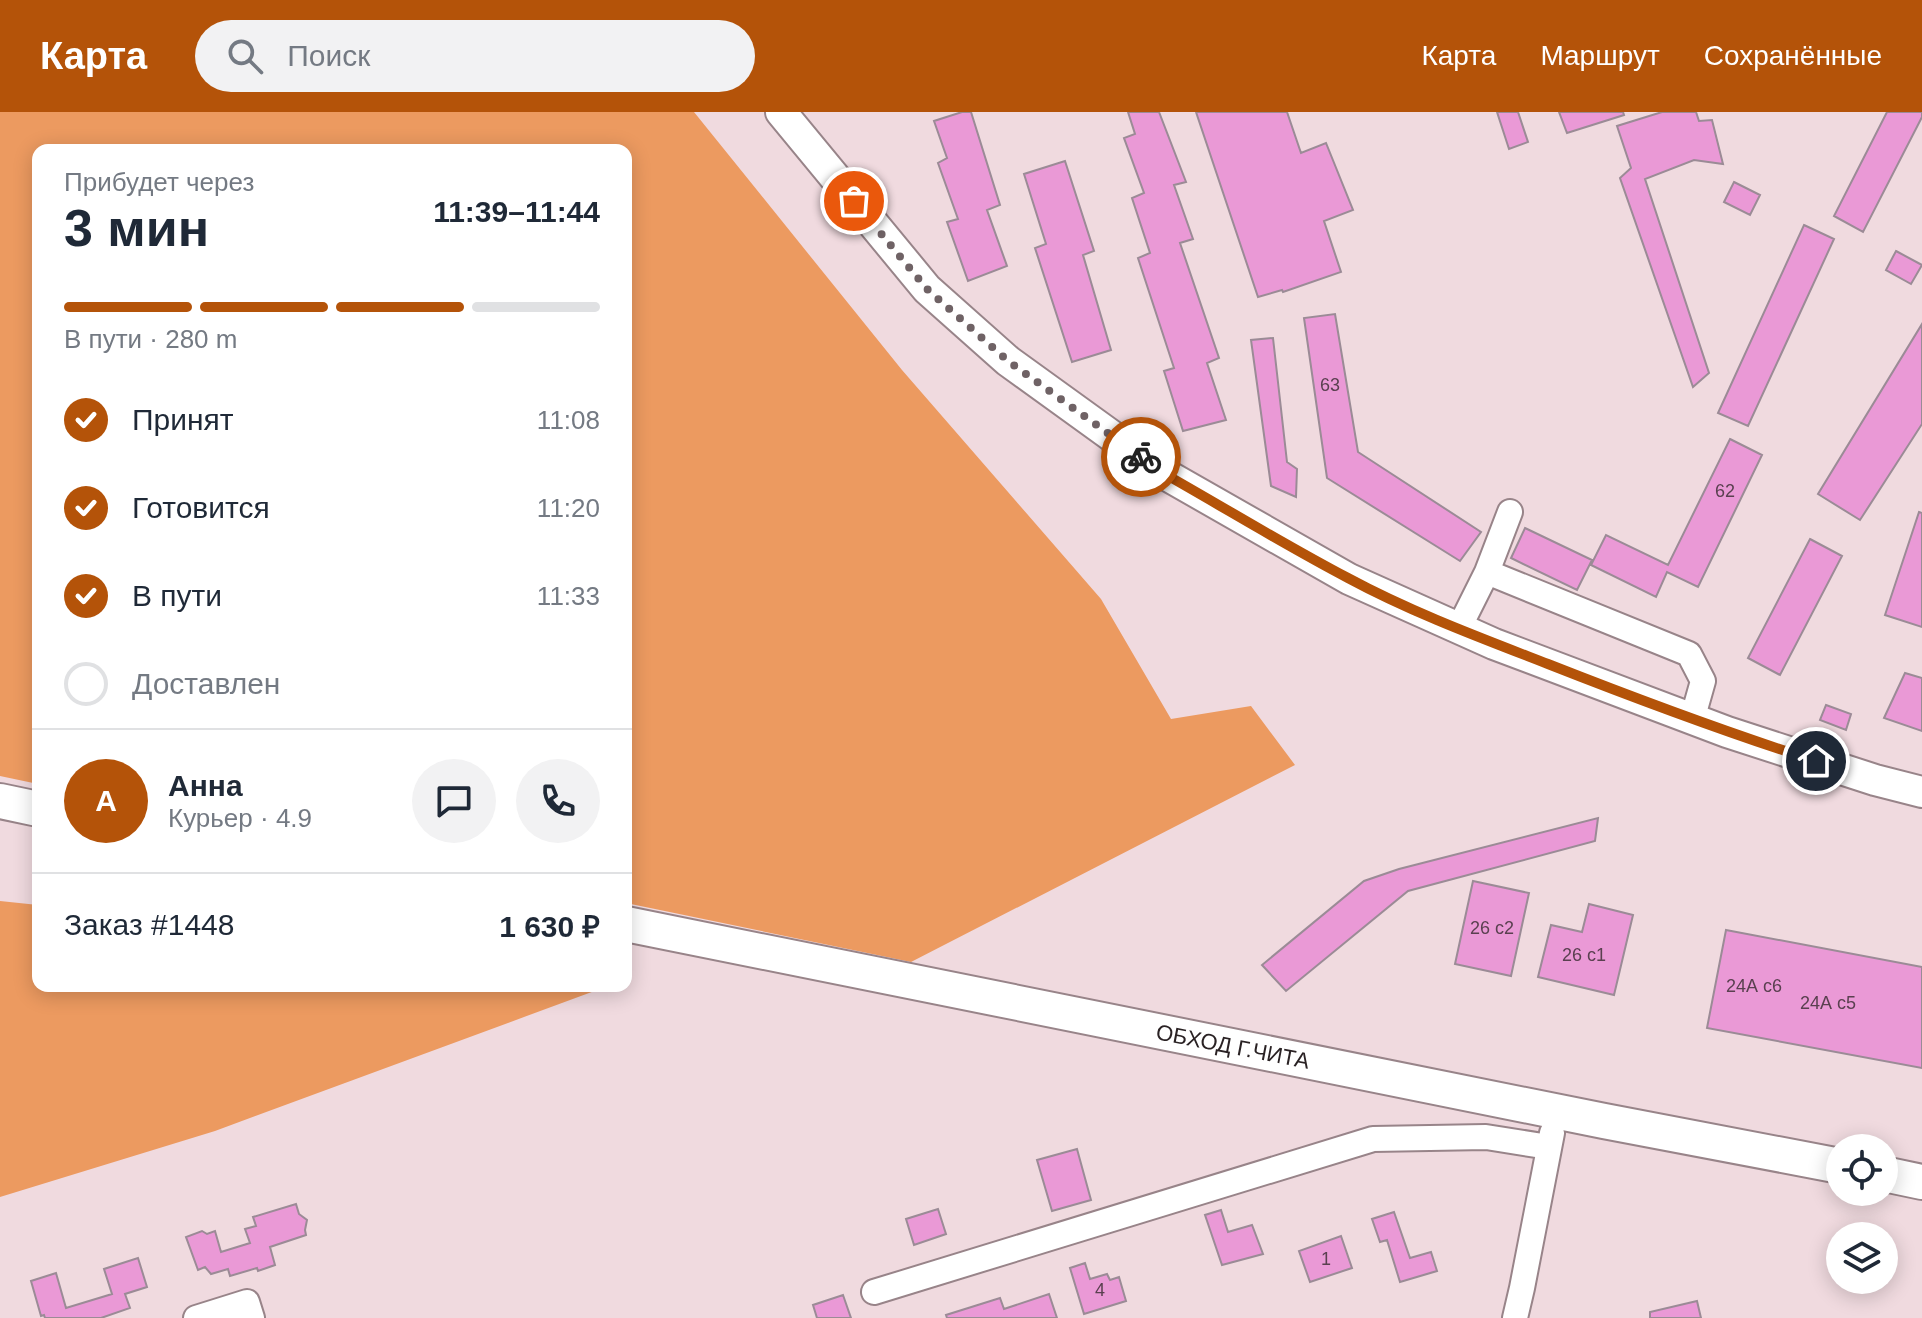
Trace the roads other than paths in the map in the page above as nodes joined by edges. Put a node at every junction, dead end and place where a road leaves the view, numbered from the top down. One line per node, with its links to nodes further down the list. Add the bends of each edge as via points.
1 (781, 112): 4 (main road, via 927,289 1008,361 1163,473 1349,579)
2 (1510, 512): 3 (street)
3 (1487, 572): 4 (street); 5 (street, via 1689,654 1703,681)
4 (1459, 628): 5 (main road)
5 (1692, 720): 6 (main road)
6 (1922, 792)
7 (0, 801): 8 (highway)
8 (32, 808)
9 (632, 925): 10 (highway, ОБХОД Г.ЧИТА)
10 (1555, 1111): 11 (street); 12 (highway, ОБХОД Г.ЧИТА)
11 (1549, 1147): 15 (street, via 1486,1137 1373,1139); 18 (street)
12 (1826, 1163)
13 (1898, 1177): 14 (highway)
14 (1922, 1182)
15 (874, 1292)
16 (196, 1318): 17 (street, via 247,1302)
17 (252, 1318)
18 (1515, 1318)

